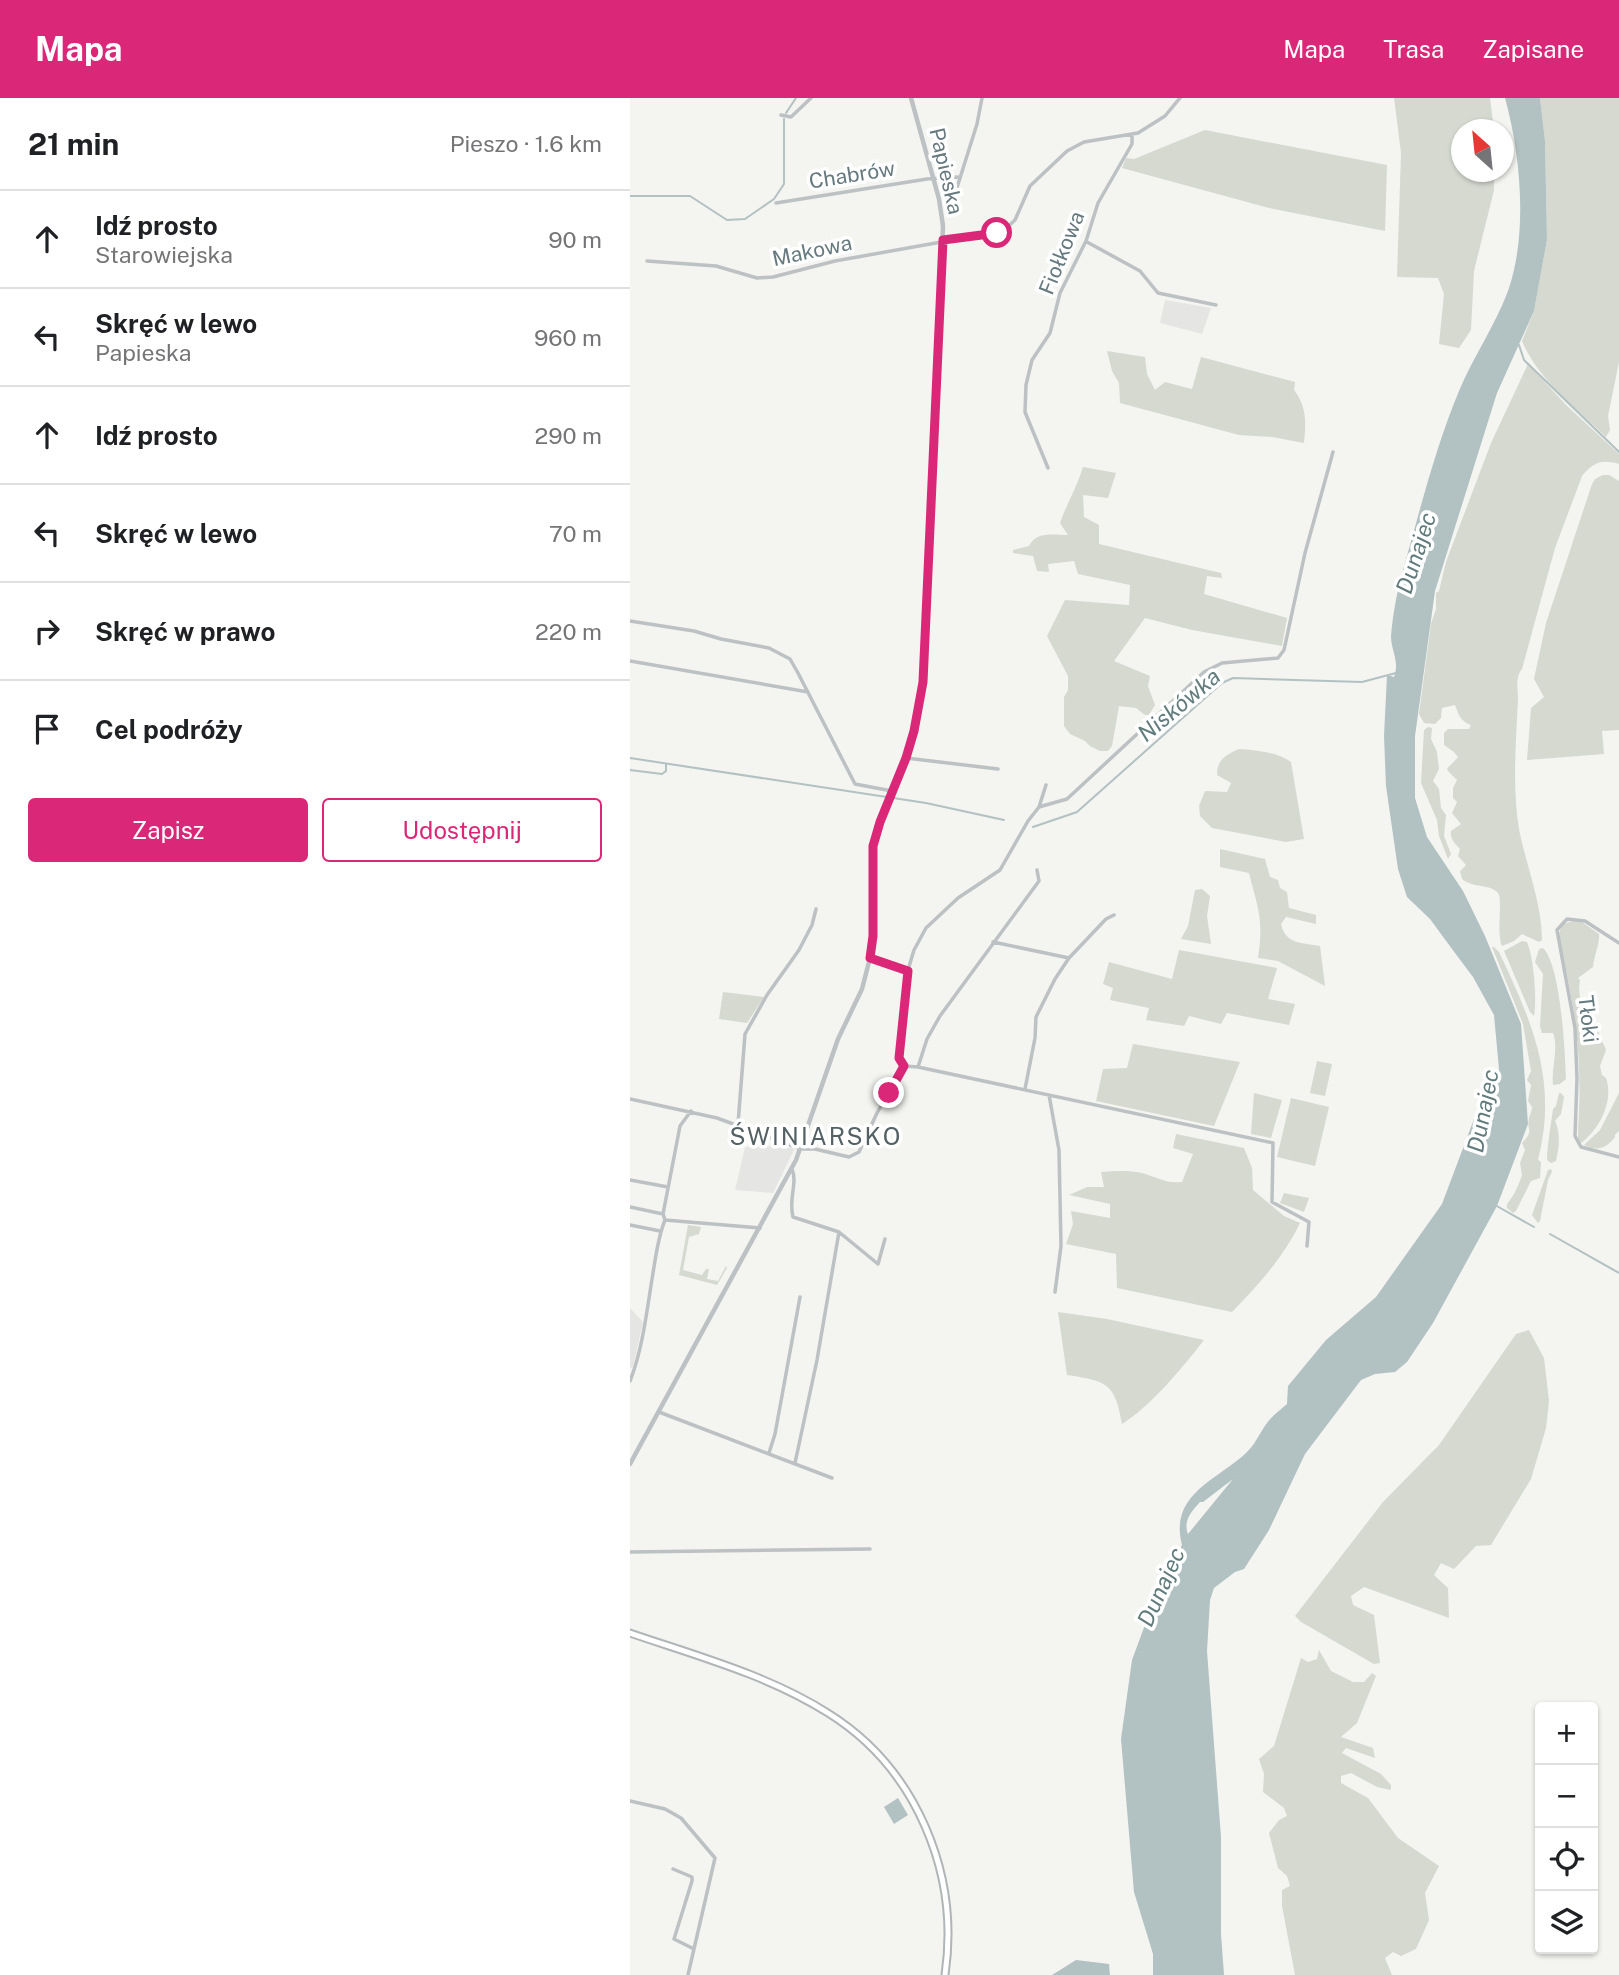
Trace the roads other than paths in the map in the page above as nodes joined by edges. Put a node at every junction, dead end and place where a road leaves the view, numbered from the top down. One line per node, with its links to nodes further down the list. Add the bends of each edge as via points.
1 (811, 98): 5 (street, via 791,117)
2 (911, 98): 8 (street, Papieska)
3 (982, 98): 7 (street)
4 (1178, 99): 6 (street, via 1158,121)
5 (781, 115)
6 (1132, 134): 11 (street, Makowa, via 1090,140 1067,150 1030,186 1015,220 1003,231); 12 (street, Fiołkowa, via 1132,144 1098,203)
7 (958, 177): 8 (street, Chabrów); 10 (street)
8 (934, 179): 9 (street, Chabrów); 11 (street, Papieska, via 942,209)
9 (776, 203)
10 (949, 213)
11 (943, 240): 13 (street, Makowa, via 757,278 716,267); 20 (street, Papieska, via 925,662)
12 (1086, 241): 14 (street, via 1140,271 1158,293); 16 (street, Fiołkowa, via 1060,293 1050,333 1032,360 1026,385 1024,412)
13 (647, 261)
14 (1216, 305)
15 (1333, 452): 24 (street, via 1278,659 1222,663 1204,672 1067,799)
16 (1048, 468)
17 (630, 621): 19 (street, via 774,649 790,659)
18 (630, 661): 19 (street)
19 (808, 692): 23 (street, via 855,784)
20 (906, 758): 21 (street); 23 (street, Papieska)
21 (998, 769)
22 (1046, 785): 24 (street)
23 (892, 792): 30 (street, Papieska, via 872,854)
24 (1039, 807): 32 (street, via 1000,870 958,898 926,928)
25 (1037, 870): 28 (street, via 1039,881)
26 (817, 909): 39 (street, via 799,950 745,1034)
27 (1114, 915): 31 (street)
28 (993, 942): 31 (street); 34 (street, via 940,1016)
29 (1619, 943): 41 (street, Tłoki, via 1578,919 1567,919 1557,930 1576,1038 1575,1136 1581,1147)
30 (870, 958): 32 (street); 40 (street, Papieska)
31 (1069, 958): 35 (street, via 1036,1017)
32 (908, 971): 33 (street, via 899,1058)
33 (904, 1066): 34 (street); 40 (street, via 859,1152 849,1157)
34 (918, 1067): 35 (street)
35 (1025, 1090): 36 (street)
36 (1049, 1095): 53 (street, via 1273,1143 1272,1202 1309,1222); 54 (street, via 1059,1150 1061,1246)
37 (630, 1099): 38 (street)
38 (691, 1111): 39 (street); 44 (street, via 680,1126)
39 (738, 1125): 40 (street)
40 (801, 1149): 42 (street, Papieska)
41 (1619, 1157)
42 (792, 1169): 49 (street, Papieska); 51 (street, via 795,1177 789,1204 793,1217)
43 (630, 1180): 44 (street)
44 (668, 1187): 46 (street)
45 (630, 1207): 46 (street)
46 (663, 1214): 47 (street)
47 (665, 1220): 49 (street); 50 (street)
48 (630, 1225): 50 (street)
49 (760, 1228): 57 (street, Papieska)
50 (660, 1231): 56 (street)
51 (839, 1232): 52 (street, via 878,1264); 59 (street)
52 (885, 1239)
53 (1307, 1246)
54 (1055, 1292)
55 (800, 1297): 58 (street)
56 (630, 1381)
57 (659, 1412): 58 (street); 60 (street, Papieska)
58 (769, 1453): 59 (street)
59 (795, 1463): 61 (street)
60 (630, 1464)
61 (832, 1478)
62 (870, 1549): 63 (street)
63 (630, 1552)
64 (630, 1633): 69 (main road, via 788,1691 846,1725 881,1758 914,1803 940,1865 949,1927)
65 (630, 1801): 67 (street, via 681,1818 715,1858)
66 (673, 1869): 67 (street, via 692,1877 674,1939)
67 (694, 1949): 68 (street)
68 (688, 1975)
69 (945, 1975)

